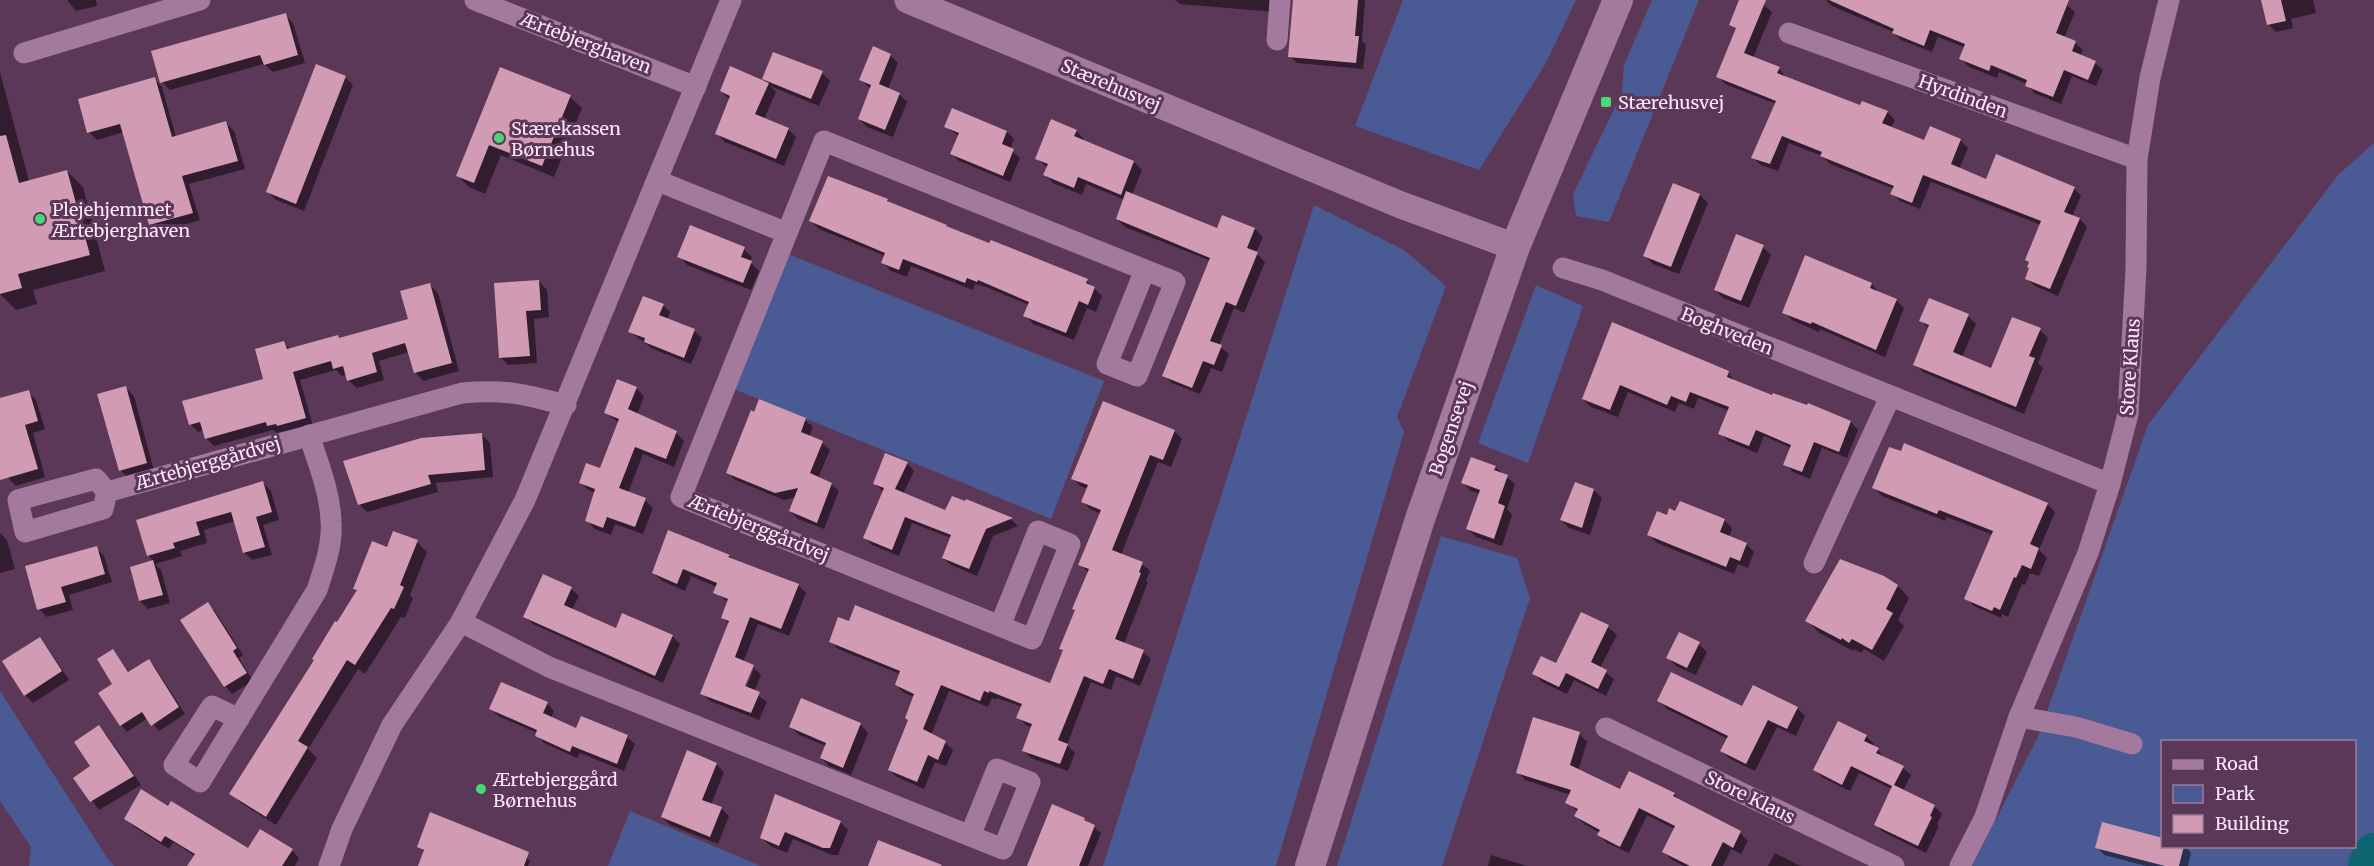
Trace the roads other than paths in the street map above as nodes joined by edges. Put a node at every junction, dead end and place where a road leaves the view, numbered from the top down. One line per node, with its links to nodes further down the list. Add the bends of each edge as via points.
1 (200, 0): 8 (street)
2 (475, 0): 12 (street, Ærtebjerghaven)
3 (731, 0): 12 (street)
4 (910, 0): 16 (street, Stærehusvej, via 1401,205)
5 (1280, 0): 10 (street)
6 (1618, 0): 16 (main road, Bogensevej)
7 (2169, 0): 13 (street, Store Klaus, via 2150,78)
8 (148, 7): 11 (street)
9 (1789, 33): 13 (street, Hyrdinden)
10 (1277, 39)
11 (24, 53)
12 (696, 87): 14 (street)
13 (2137, 159): 22 (street, Store Klaus, via 2128,414)
14 (658, 181): 15 (street); 20 (street)
15 (787, 233): 18 (street, Ærtebjerggårdvej, via 824,141); 26 (street, Ærtebjerggårdvej, via 681,497)
16 (1515, 247): 33 (main road, Bogensevej, via 1420,519)
17 (1563, 268): 19 (street, Boghveden, via 1602,280)
18 (1145, 270): 18 (street, Ærtebjerggårdvej, via 1175,282 1137,376 1107,364)
19 (1890, 397): 22 (street, Boghveden); 24 (street)
20 (566, 405): 21 (street, Ærtebjerggårdvej, via 495,390 462,393); 25 (street, via 525,500)
21 (309, 435): 23 (street, Ærtebjerggårdvej); 28 (street, via 332,522 328,556 317,590)
22 (2110, 484): 27 (street, Store Klaus, via 2088,552)
23 (107, 492)
24 (1814, 563)
25 (461, 622): 31 (street, via 549,667); 32 (street, via 392,725 342,829)
26 (1000, 626): 26 (street, Ærtebjerggårdvej, via 1032,639 1070,544 1038,531)
27 (2019, 717): 30 (street, via 2076,727); 35 (street, Store Klaus, via 1984,817)
28 (238, 719)
29 (1606, 728): 34 (street, Store Klaus)
30 (2132, 744)
31 (970, 836)
32 (329, 866)
33 (1310, 866)
34 (1894, 866)
35 (1960, 866)

